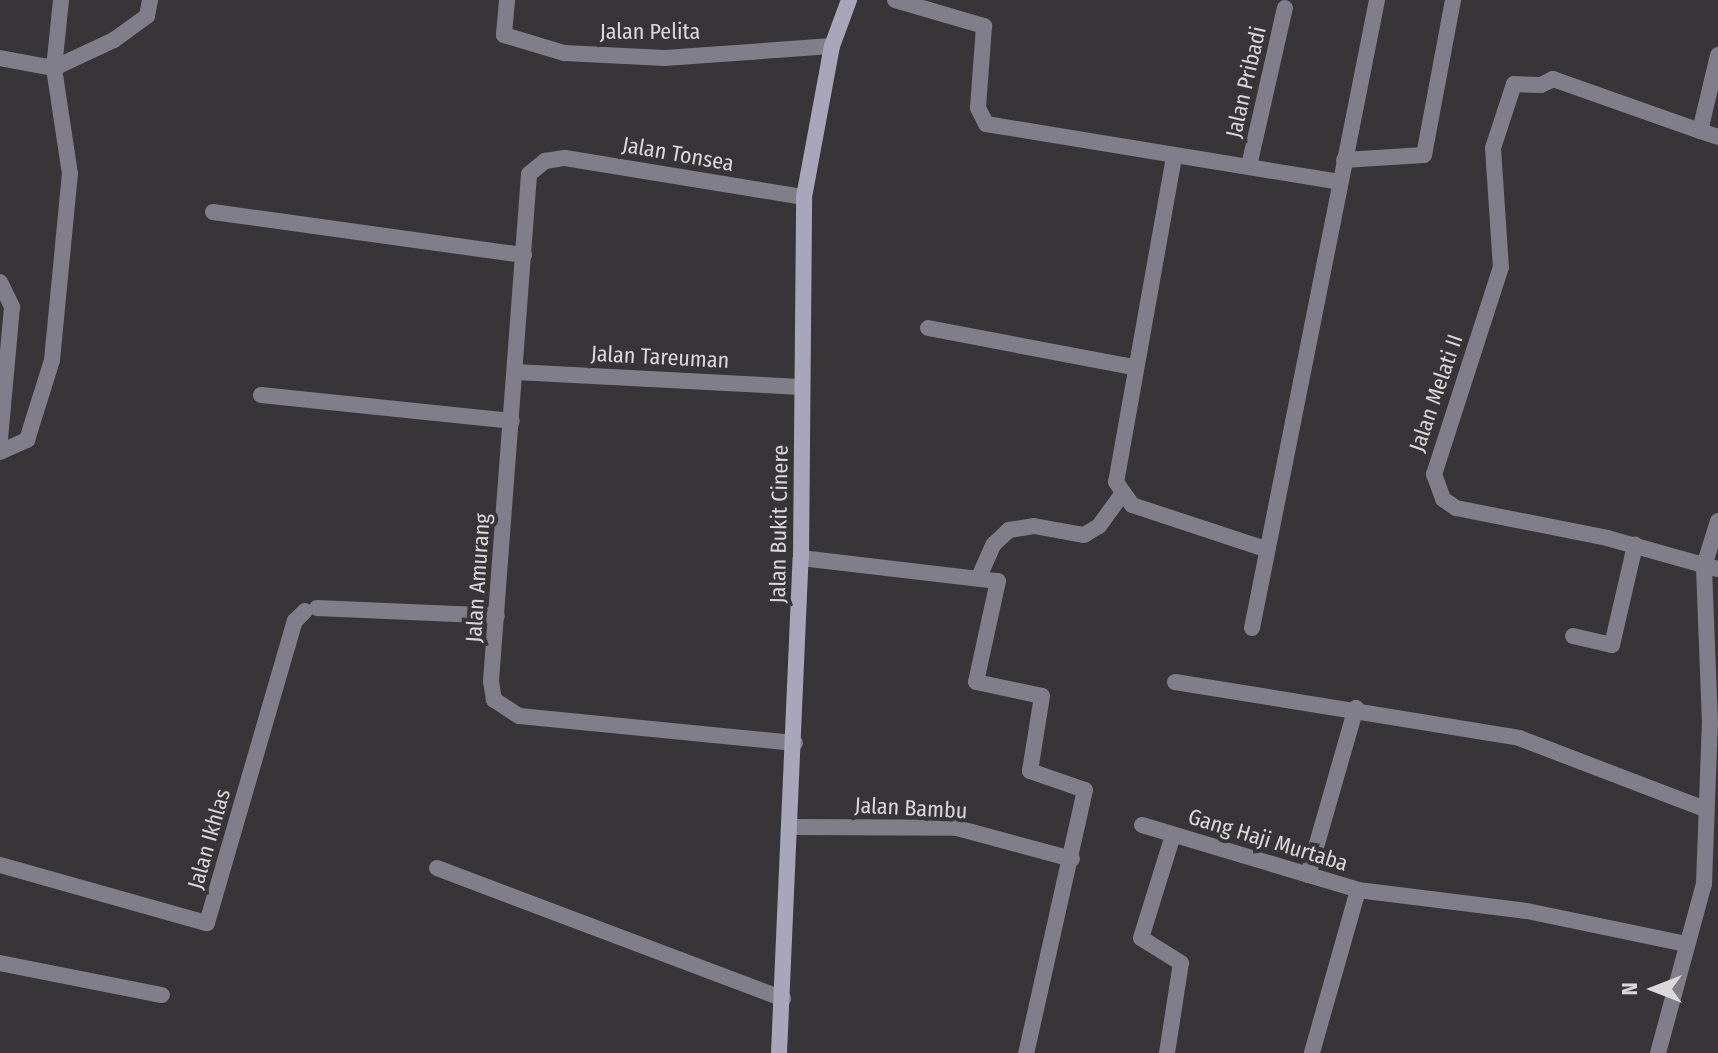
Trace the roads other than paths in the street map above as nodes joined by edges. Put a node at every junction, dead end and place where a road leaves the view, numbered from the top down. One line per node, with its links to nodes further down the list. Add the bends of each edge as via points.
1 (61, 0): 12 (street)
2 (150, 0): 12 (street, via 147,16 114,40)
3 (507, 0): 9 (street, Jalan Pelita, via 504,35 564,53 665,58)
4 (849, 0): 9 (street, Jalan Bukit Cinere)
5 (895, 0): 15 (street, via 984,26 978,108 986,124)
6 (1377, 0): 16 (street)
7 (1453, 0): 16 (street, via 1424,155)
8 (1285, 8): 18 (street, Jalan Pribadi)
9 (832, 46): 20 (street, Jalan Bukit Cinere)
10 (1718, 55): 13 (street)
11 (0, 58): 12 (street)
12 (54, 68): 32 (street, via 70,174 52,360 27,440)
13 (1700, 131): 14 (street); 35 (street, Jalan Melati II, via 1553,79 1541,85 1514,84 1493,148 1501,267 1437,451 1435,484 1456,508)
14 (1718, 137)
15 (1174, 157): 18 (street); 25 (street)
16 (1344, 160): 19 (street)
17 (545, 161): 20 (street, Jalan Tonsea, via 565,158); 22 (street, Jalan Amurang, via 529,174)
18 (1249, 166): 19 (street)
19 (1339, 182): 36 (street)
20 (804, 197): 27 (street, Jalan Bukit Cinere)
21 (213, 212): 22 (street)
22 (524, 255): 26 (street, Jalan Amurang)
23 (0, 282): 29 (street, via 12,307)
24 (928, 328): 25 (street)
25 (1132, 367): 33 (street, via 1115,463)
26 (516, 372): 27 (street, Jalan Tareuman); 30 (street, Jalan Amurang)
27 (802, 387): 37 (street, Jalan Bukit Cinere)
28 (261, 395): 30 (street)
29 (1, 415): 31 (street)
30 (512, 421): 40 (street, Jalan Amurang)
31 (0, 439)
32 (0, 452)
33 (1121, 496): 36 (street, via 1132,505); 39 (street, via 1099,526 1084,535 1034,526 1009,530 994,544)
34 (1718, 521): 38 (street)
35 (1635, 545): 38 (street, Jalan Melati II); 42 (street, via 1612,645)
36 (1265, 549): 41 (street)
37 (801, 558): 39 (street); 46 (street, Jalan Bukit Cinere)
38 (1711, 567): 45 (street)
39 (979, 577): 51 (street, via 999,586 976,682 1042,696 1028,767 1035,775 1084,787)
40 (497, 616): 46 (street, Jalan Amurang, via 491,681 504,711); 52 (street, Jalan Ikhlas, via 311,610 295,621 207,923)
41 (1252, 628)
42 (1573, 636)
43 (1175, 682): 44 (street)
44 (1356, 708): 47 (street, via 1519,738); 54 (street)
45 (1714, 725): 47 (street)
46 (795, 743): 49 (street, Jalan Bukit Cinere)
47 (1705, 809): 56 (street, via 1704,884)
48 (1142, 825): 50 (street, Gang Haji Murtaba)
49 (793, 827): 51 (street, Jalan Bambu, via 957,828); 59 (street, Jalan Bukit Cinere)
50 (1173, 835): 54 (street, Gang Haji Murtaba); 62 (street, via 1141,938 1181,963)
51 (1072, 859): 61 (street)
52 (0, 865)
53 (437, 868): 59 (street)
54 (1308, 875): 55 (street, Gang Haji Murtaba)
55 (1358, 890): 56 (street, via 1527,911); 63 (street, Gang Haji Murtaba)
56 (1687, 944): 64 (street)
57 (0, 963): 58 (street)
58 (162, 995)
59 (783, 999): 60 (street, Jalan Bukit Cinere)
60 (779, 1053)
61 (1026, 1053)
62 (1167, 1053)
63 (1312, 1053)
64 (1658, 1053)

